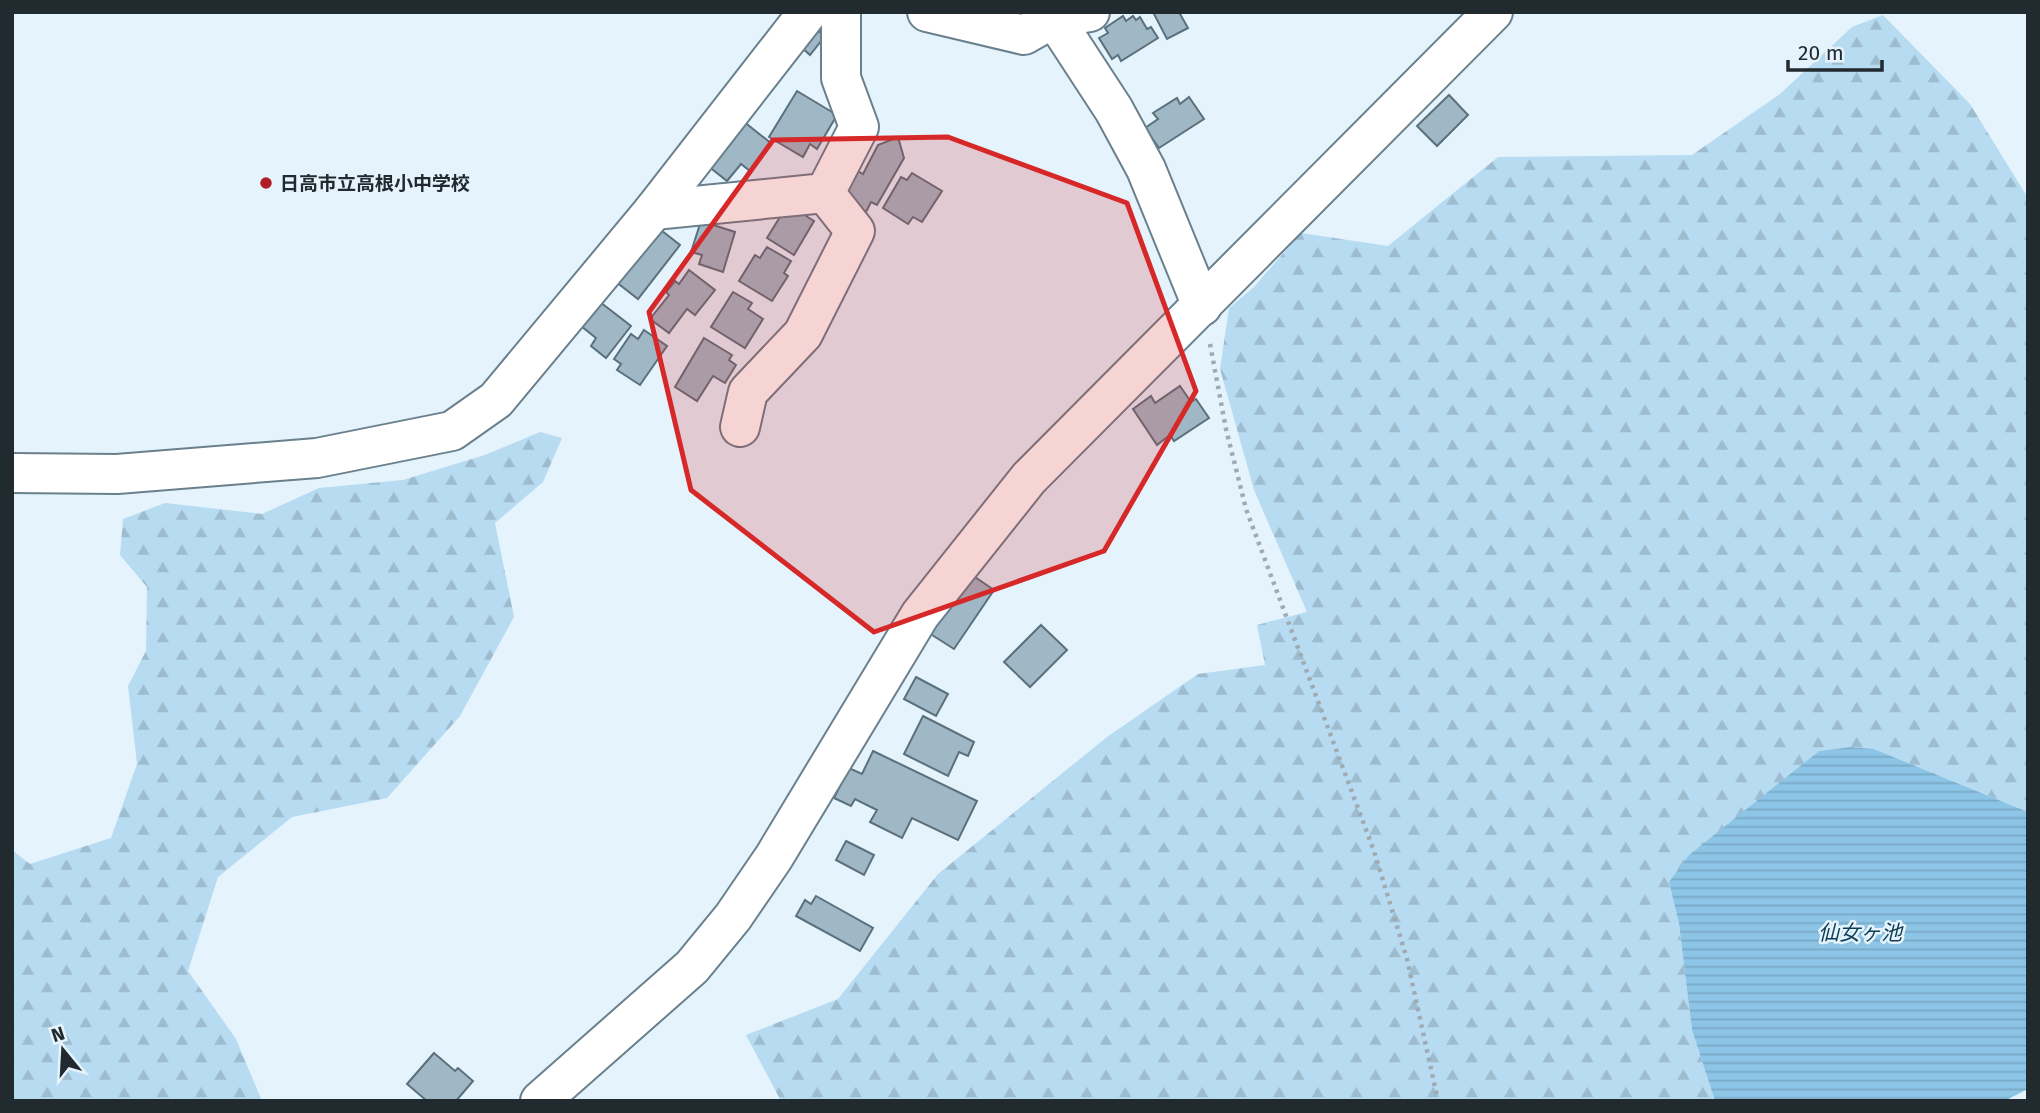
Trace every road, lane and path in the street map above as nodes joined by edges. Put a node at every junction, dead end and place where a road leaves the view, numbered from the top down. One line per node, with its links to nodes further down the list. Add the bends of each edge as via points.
1 (808, 12): 7 (street)
2 (841, 12): 6 (street, via 841,78 859,127)
3 (927, 12): 5 (street, via 1024,35)
4 (1493, 12): 8 (street)
5 (1066, 14): 8 (street, via 1146,169)
6 (825, 193): 7 (street); 9 (street, via 855,231 803,334 748,392)
7 (654, 210): 10 (street, via 496,400 452,431 317,458 117,474)
8 (1202, 306): 11 (street, via 1029,478 920,615 774,858 709,947); 12 (path, via 1247,509 1374,851 1407,959)
9 (740, 427)
10 (12, 472)
11 (540, 1101)
12 (1438, 1101)

